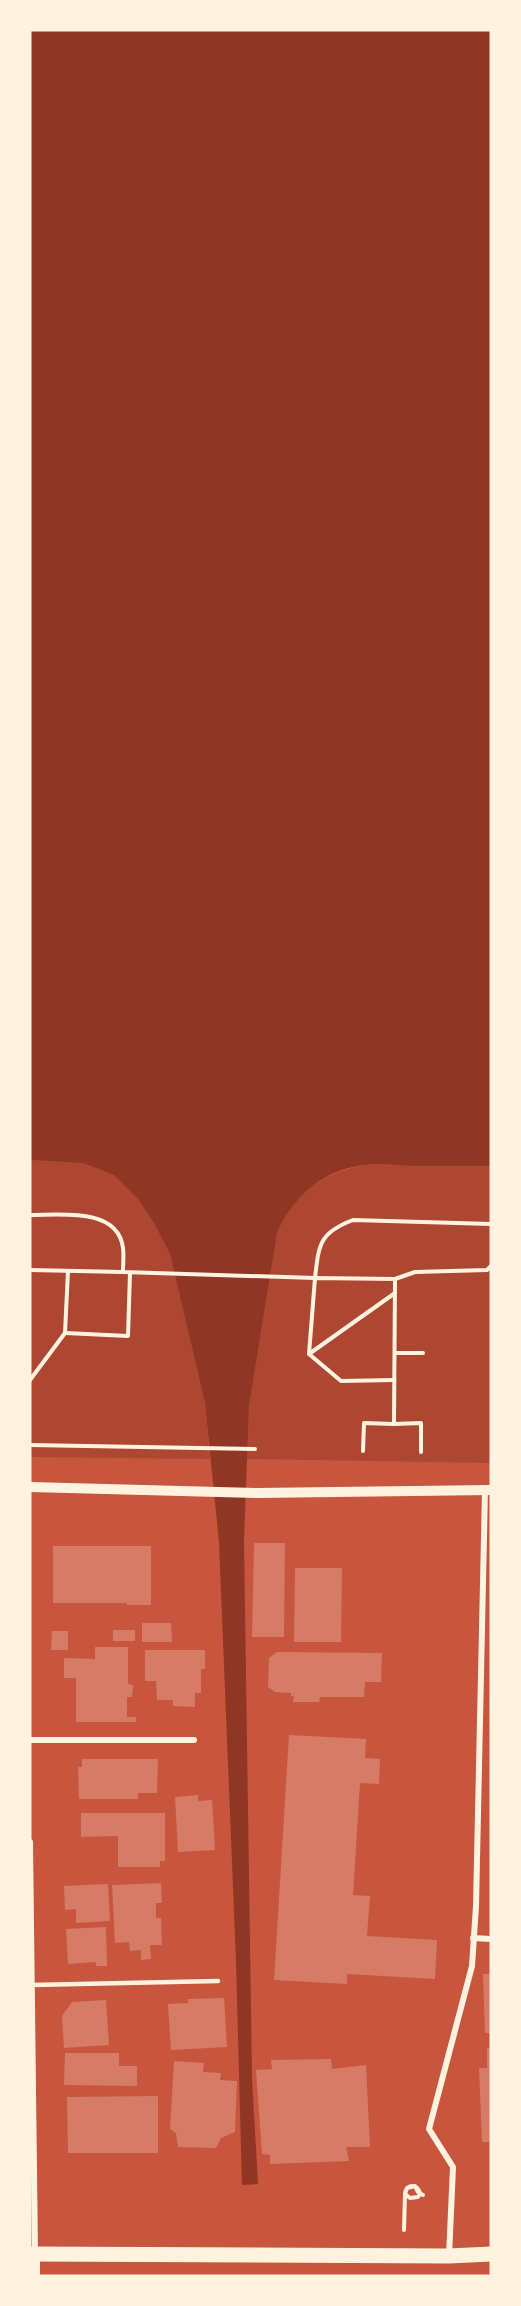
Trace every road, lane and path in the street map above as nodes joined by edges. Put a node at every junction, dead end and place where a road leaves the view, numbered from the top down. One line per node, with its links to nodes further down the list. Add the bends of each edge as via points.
1 (30, 1215): 6 (path, via 103,1219 118,1233 123,1247)
2 (491, 1224): 8 (path, via 353,1220 338,1226 319,1247)
3 (491, 1266): 9 (path, via 487,1270 415,1272)
4 (30, 1270): 5 (path)
5 (68, 1270): 6 (path); 11 (path)
6 (123, 1272): 7 (path)
7 (130, 1273): 8 (path); 11 (path, via 128,1336)
8 (315, 1278): 9 (path); 14 (path)
9 (395, 1279): 10 (path)
10 (396, 1293): 12 (path); 14 (path)
11 (65, 1332): 15 (path)
12 (395, 1353): 13 (path); 16 (path)
13 (423, 1353)
14 (309, 1354): 16 (path, via 341,1381)
15 (30, 1380)
16 (394, 1380): 17 (path)
17 (394, 1424): 20 (path, via 364,1423); 21 (path, via 421,1423)
18 (30, 1445): 19 (path)
19 (255, 1449)
20 (363, 1451)
21 (421, 1452)
22 (30, 1487): 23 (street, via 257,1492)
23 (488, 1490): 28 (street)
24 (30, 1740): 25 (street)
25 (194, 1740)
26 (30, 1842): 27 (street)
27 (30, 1876): 31 (street)
28 (473, 1938): 29 (street); 36 (street, via 472,1966 429,2129 453,2167)
29 (491, 1939)
30 (218, 1981): 31 (lane)
31 (32, 1985): 34 (street)
32 (405, 2193): 33 (path, via 406,2189 409,2186 413,2186 416,2187 419,2191 420,2194 408,2198 405,2194 407,2188 411,2186 415,2186 417,2189)
33 (421, 2193)
34 (33, 2254): 36 (main road); 37 (street)
35 (491, 2254): 36 (main road)
36 (449, 2256)
37 (35, 2276)

